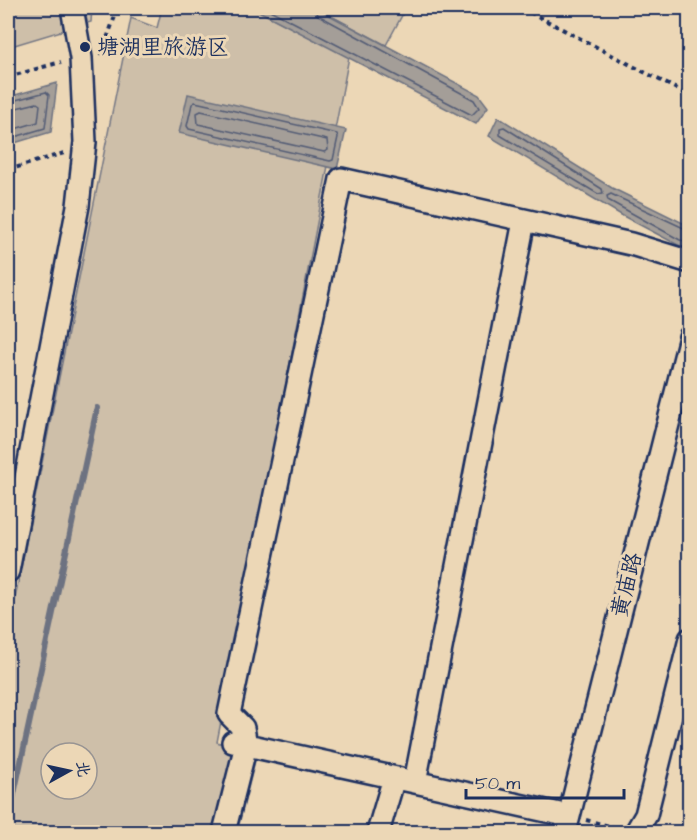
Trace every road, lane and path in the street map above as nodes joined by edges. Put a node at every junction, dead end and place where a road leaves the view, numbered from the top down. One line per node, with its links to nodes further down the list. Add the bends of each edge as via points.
1 (72, 8): 7 (street, via 81,58 85,142 78,206)
2 (522, 8): 3 (path)
3 (690, 96)
4 (524, 221): 5 (street, via 631,244); 9 (street, via 341,179 229,714 243,728); 10 (street)
5 (690, 262)
6 (690, 337): 11 (street, 黄庙路)
7 (8, 571)
8 (690, 639): 12 (street, via 646,815)
9 (239, 743): 10 (street); 13 (street)
10 (405, 780): 11 (street); 14 (street)
11 (567, 824): 12 (path)
12 (630, 831)
13 (224, 832)
14 (378, 832)

